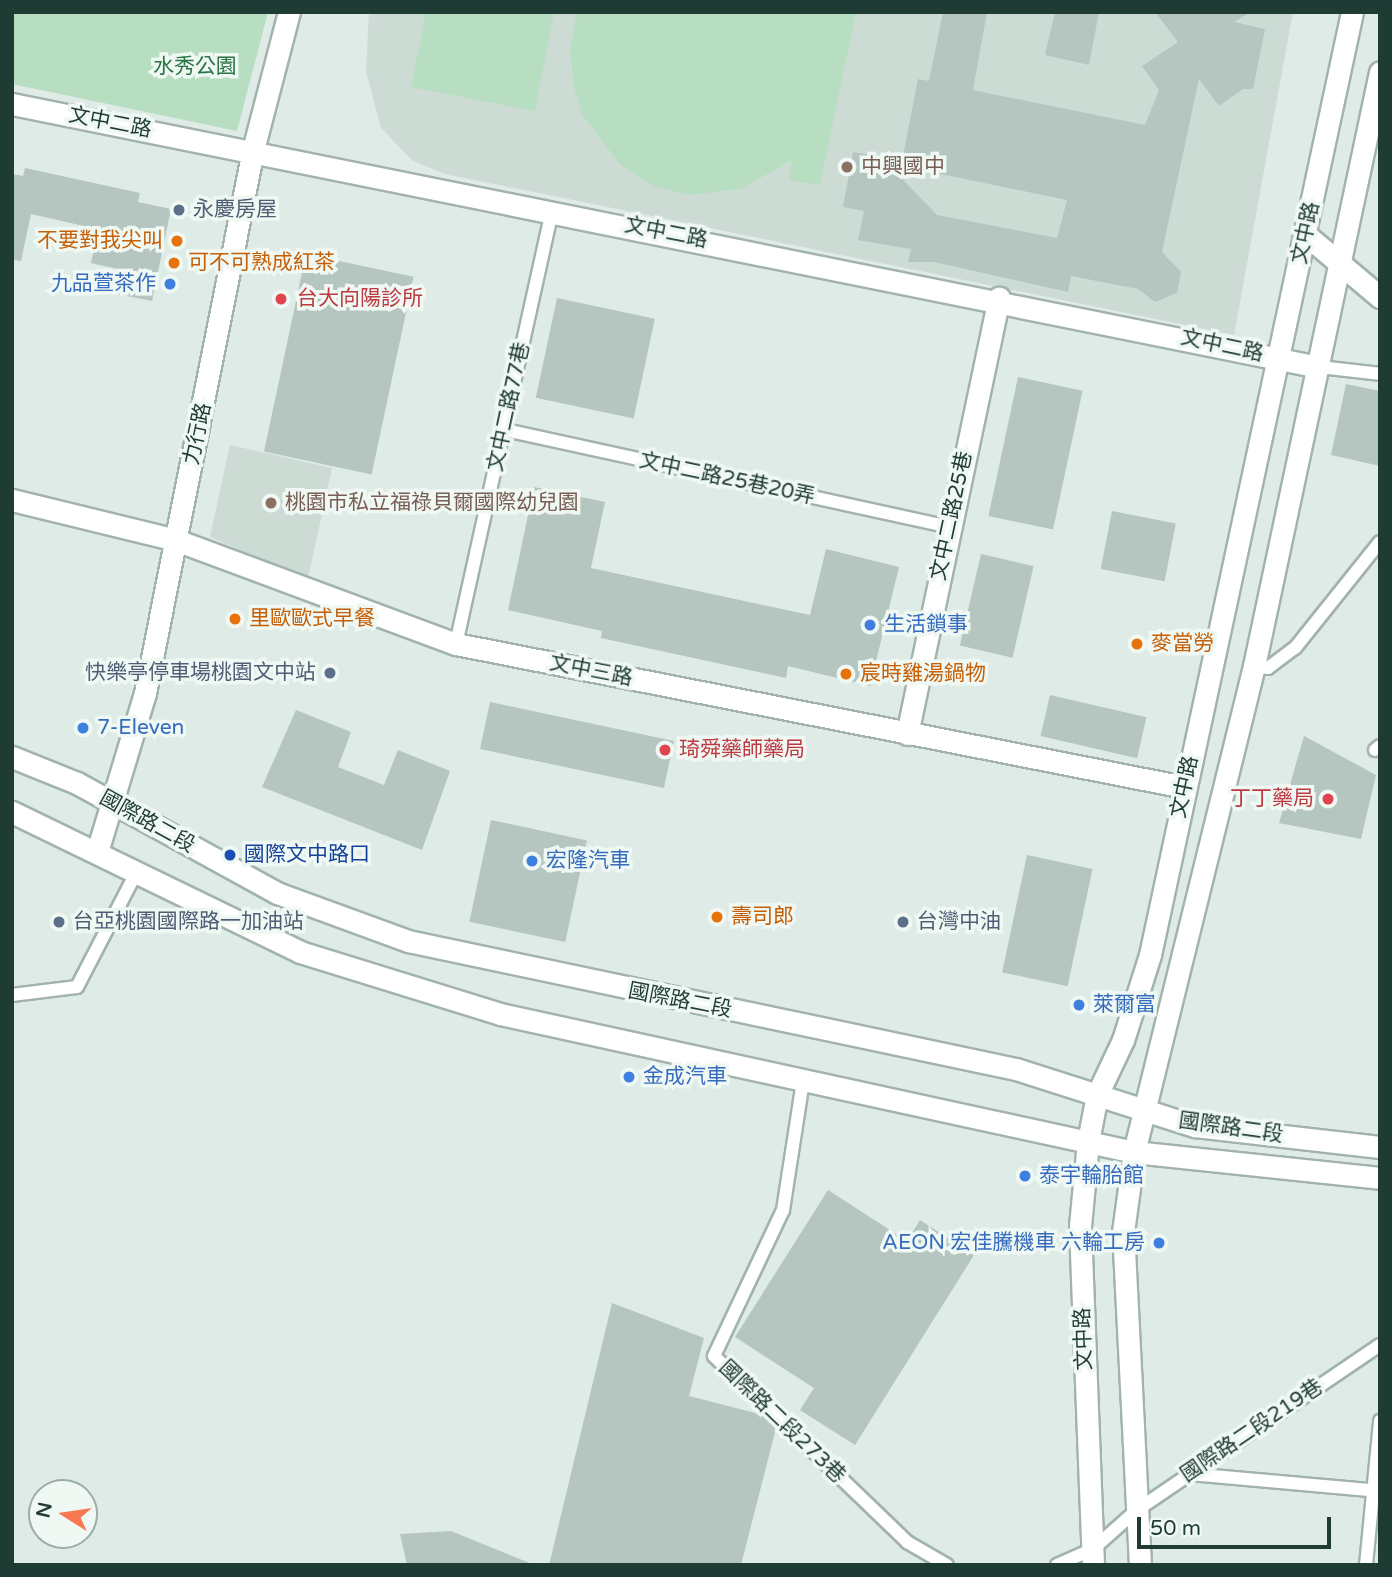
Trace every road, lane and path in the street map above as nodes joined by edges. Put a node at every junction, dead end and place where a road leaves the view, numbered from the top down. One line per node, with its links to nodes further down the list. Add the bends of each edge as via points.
1 (289, 12): 5 (street, 力行路)
2 (1352, 12): 7 (street, 文中路)
3 (1380, 72): 8 (street, 文中路)
4 (12, 104): 5 (street, 文中二路)
5 (253, 150): 6 (street, 文中二路); 17 (street, 力行路)
6 (552, 211): 10 (street, 文中二路); 14 (lane, 文中二路77巷)
7 (1306, 235): 8 (street); 11 (street, 文中路)
8 (1342, 269): 9 (street); 12 (street, 文中路)
9 (1380, 297)
10 (999, 298): 11 (street, 文中二路); 16 (street, 文中二路25巷)
11 (1279, 358): 12 (street, 文中二路); 23 (street, 文中路)
12 (1319, 367): 13 (lane); 20 (street, 文中路)
13 (1380, 374)
14 (505, 430): 16 (lane, 文中二路25巷20弄); 19 (lane, 文中二路77巷)
15 (12, 500): 17 (street, 文中三路)
16 (949, 527): 21 (street, 文中二路25巷)
17 (176, 540): 19 (street, 文中三路); 24 (street, 力行路)
18 (1380, 542): 20 (lane, via 1296,648 1268,668)
19 (456, 644): 21 (street, 文中三路)
20 (1254, 666): 31 (street, 文中路)
21 (907, 734): 23 (street, 文中三路)
22 (12, 757): 24 (street, 國際路二段)
23 (1184, 787): 30 (street, 文中路, via 1150,955 1123,1040)
24 (115, 804): 26 (street, 力行路); 30 (street, 國際路二段, via 277,893 408,942 1016,1069)
25 (12, 812): 26 (street, 國際路二段)
26 (97, 852): 27 (street, 國際路二段)
27 (136, 873): 28 (lane, via 77,987); 29 (street, 國際路二段, via 277,943 394,984)
28 (12, 995)
29 (803, 1080): 32 (street, 國際路二段); 42 (lane, 國際路二段273巷, via 783,1210 714,1356 907,1542)
30 (1097, 1096): 31 (street, 國際路二段); 32 (street, 文中路)
31 (1144, 1114): 33 (street, 國際路二段, via 1195,1126); 34 (street, 文中路)
32 (1088, 1141): 34 (street, 國際路二段); 41 (street, 文中路, via 1080,1226)
33 (1380, 1147)
34 (1134, 1152): 35 (street, 國際路二段); 40 (street, 文中路, via 1123,1232)
35 (1380, 1178)
36 (1380, 1345): 38 (lane, 國際路二段219巷)
37 (1380, 1421): 39 (lane)
38 (1190, 1474): 39 (lane); 40 (lane, 國際路二段219巷)
39 (1377, 1491): 45 (lane)
40 (1137, 1510): 41 (lane, 國際路二段219巷); 44 (street, 文中路)
41 (1093, 1557): 43 (lane, 國際路二段219巷)
42 (947, 1565)
43 (1057, 1565)
44 (1139, 1565)
45 (1366, 1565)

